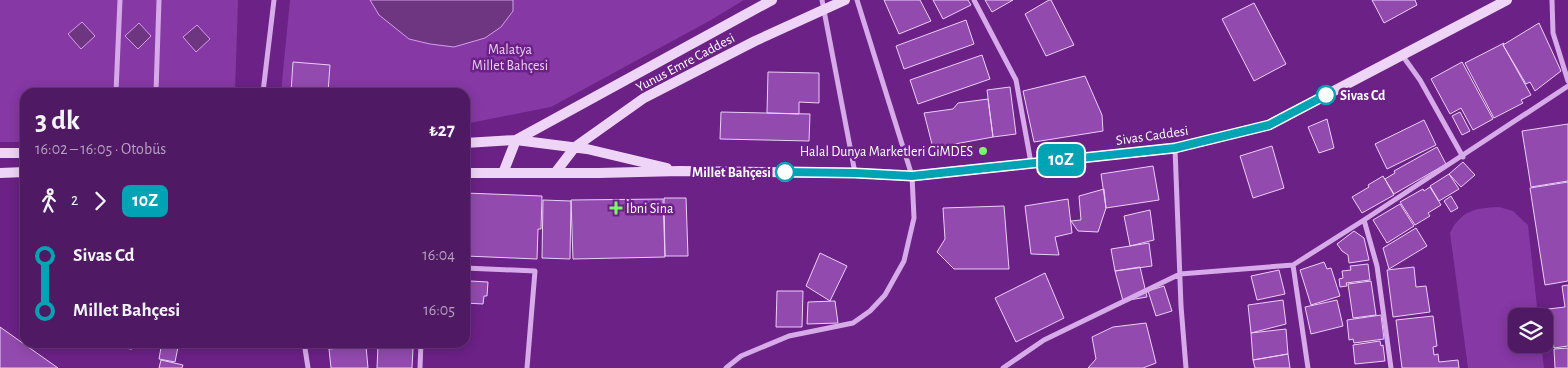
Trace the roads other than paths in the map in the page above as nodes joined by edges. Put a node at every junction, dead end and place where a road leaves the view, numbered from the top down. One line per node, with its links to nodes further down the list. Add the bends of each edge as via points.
1 (120, 0): 14 (street)
2 (159, 0): 15 (street)
3 (274, 0): 16 (street)
4 (772, 0): 17 (main road, Yunus Emre Caddesi)
5 (845, 0): 10 (main road, Yunus Emre Caddesi)
6 (857, 0): 32 (street)
7 (974, 0): 24 (street, via 1016,80)
8 (1506, 0): 11 (main road, Sivas Caddesi)
9 (1552, 0): 12 (street, via 1553,33)
10 (823, 5): 19 (main road, Yunus Emre Caddesi, via 644,98); 31 (street)
11 (1402, 55): 20 (main road, Sivas Caddesi, via 1269,125); 23 (street, via 1420,80)
12 (1568, 81)
13 (1568, 86): 23 (street)
14 (116, 88)
15 (156, 88)
16 (263, 88)
17 (516, 140): 18 (main road); 19 (main road); 29 (main road)
18 (470, 143)
19 (575, 147): 25 (main road); 30 (main road, Yunus Emre Caddesi)
20 (1175, 148): 24 (main road, Sivas Caddesi); 36 (street)
21 (0, 153): 22 (main road)
22 (20, 153)
23 (1463, 157): 33 (street)
24 (1031, 163): 32 (main road, Sivas Caddesi)
25 (680, 171): 30 (main road); 31 (main road, Sivas Caddesi)
26 (20, 172): 27 (main road)
27 (0, 173)
28 (470, 173): 29 (main road)
29 (503, 173): 30 (main road)
30 (555, 173)
31 (855, 173): 32 (main road, Sivas Caddesi)
32 (912, 176): 42 (street, via 914,218 904,261 885,295 870,311 853,323 790,336 741,356)
33 (1364, 220): 34 (street); 46 (street, via 1377,266)
34 (1293, 265): 36 (street); 45 (street)
35 (470, 268): 41 (street, via 535,271)
36 (1180, 274): 43 (street, via 1044,340); 44 (street)
37 (305, 348): 39 (street)
38 (421, 348): 40 (street)
39 (308, 368)
40 (420, 368)
41 (527, 368)
42 (726, 368)
43 (1003, 368)
44 (1186, 368)
45 (1308, 368)
46 (1391, 368)

